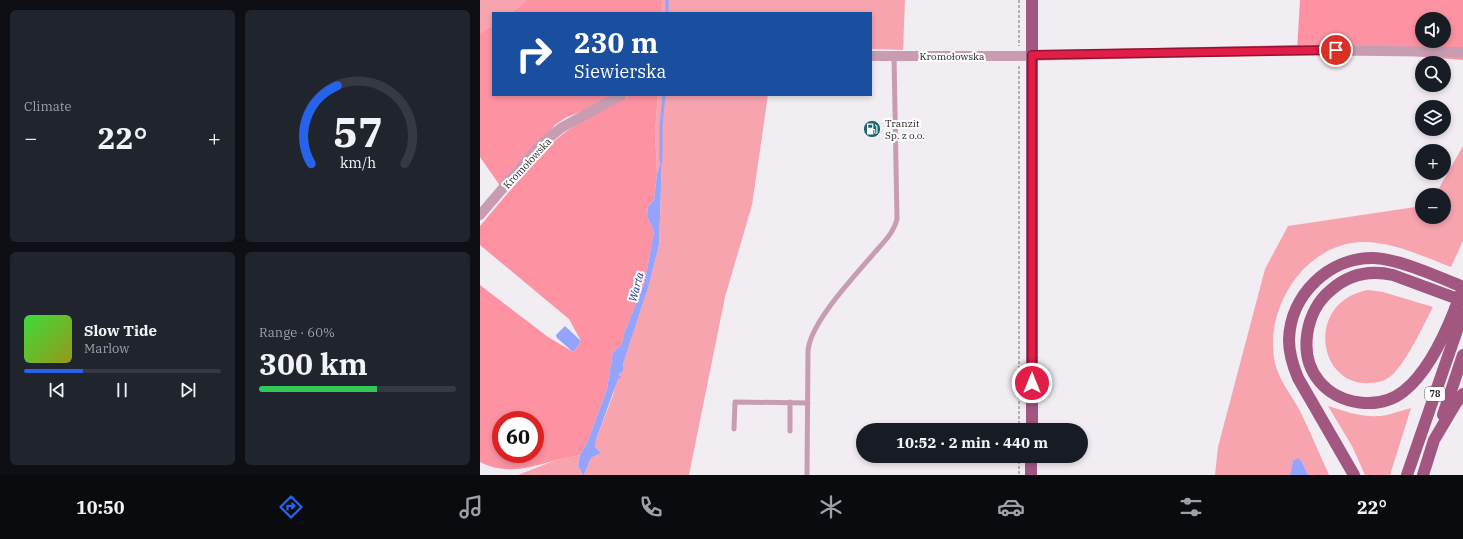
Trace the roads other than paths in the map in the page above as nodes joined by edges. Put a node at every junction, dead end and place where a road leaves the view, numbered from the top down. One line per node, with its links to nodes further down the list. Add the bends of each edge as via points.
1 (1032, 0): 3 (main road)
2 (1463, 52): 3 (street, Kromołowska, via 1305,50)
3 (1032, 55): 5 (street, Kromołowska); 14 (main road)
4 (872, 56): 5 (street, Kromołowska)
5 (894, 56): 13 (lane, via 897,219 888,236 814,331 809,345)
6 (619, 96): 7 (street, Kromołowska, via 561,128 540,145)
7 (480, 215)
8 (1463, 287): 9 (main road, bridge); 21 (main road, via 1386,259 1360,259 1324,273 1298,303 1290,327 1293,366)
9 (1460, 308): 9 (main road, via 1421,372 1404,391 1385,402 1351,401 1336,395 1318,380 1313,370 1307,349 1309,324 1313,313 1327,293 1346,279 1382,272); 22 (main road, 78)
10 (1463, 355): 17 (main road, 78)
11 (1463, 394): 17 (main road)
12 (790, 402): 13 (lane); 15 (lane, via 735,402); 16 (lane)
13 (808, 402): 19 (lane)
14 (1032, 423)
15 (734, 429)
16 (790, 432)
17 (1434, 440): 23 (main road, 78)
18 (1031, 463): 20 (main road)
19 (807, 475)
20 (1031, 475)
21 (1354, 475)
22 (1407, 475)
23 (1423, 475)

